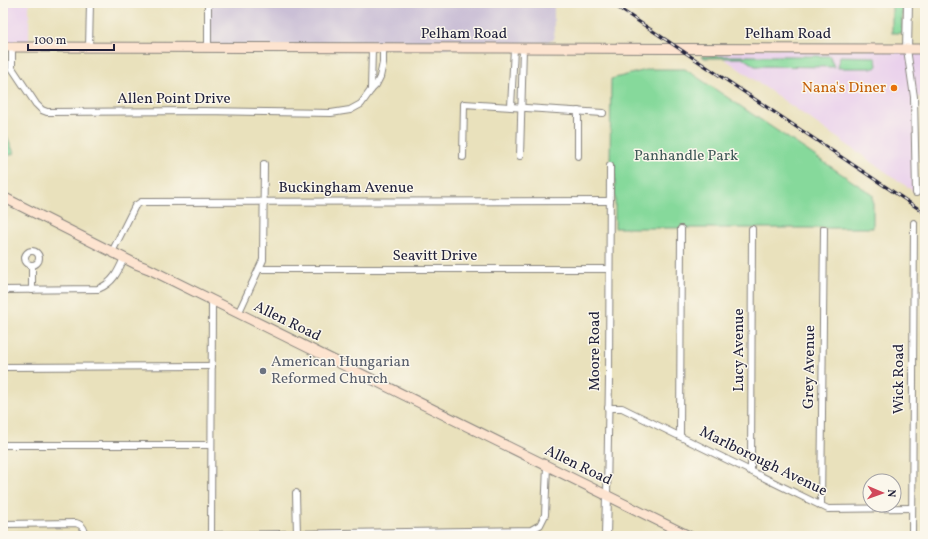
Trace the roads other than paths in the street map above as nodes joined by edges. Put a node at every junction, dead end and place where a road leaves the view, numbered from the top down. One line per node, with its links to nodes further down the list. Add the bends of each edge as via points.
1 (90, 3): 5 (street)
2 (208, 3): 6 (street)
3 (908, 3): 10 (street)
4 (7, 47): 5 (main road, Pelham Road); 12 (street, Allen Point Drive, via 12,68 36,104 47,112 335,113 350,110 361,104)
5 (89, 47): 6 (main road, Pelham Road)
6 (208, 47): 7 (main road, Pelham Road)
7 (372, 48): 8 (main road, Pelham Road); 12 (street)
8 (383, 48): 9 (main road, Pelham Road); 12 (street, Allen Point Drive, via 382,70)
9 (518, 48): 10 (main road, Pelham Road); 13 (street); 14 (street)
10 (907, 49): 11 (main road, Pelham Road); 22 (street, via 914,97)
11 (925, 49)
12 (371, 90)
13 (512, 107): 14 (street); 19 (street, via 464,104)
14 (521, 107): 15 (street); 17 (street)
15 (578, 111): 16 (street); 18 (street)
16 (603, 113)
17 (520, 156)
18 (578, 156)
19 (463, 157)
20 (264, 164): 24 (street)
21 (610, 166): 25 (street, Moore Road)
22 (916, 192)
23 (3, 197): 30 (main road, Allen Road)
24 (264, 201): 25 (street, Buckingham Avenue); 30 (street, Buckingham Avenue, via 139,202); 33 (street, via 264,260)
25 (610, 201): 34 (street, Moore Road)
26 (914, 223): 50 (street, Wick Road)
27 (681, 229): 42 (street)
28 (752, 229): 46 (street, Lucy Avenue)
29 (824, 229): 49 (street, Grey Avenue)
30 (112, 252): 31 (main road, Allen Road)
31 (124, 258): 36 (street, via 114,278 98,289); 37 (main road, Allen Road)
32 (32, 265): 36 (street)
33 (260, 269): 34 (street, Seavitt Drive); 38 (street)
34 (609, 269): 41 (street, Moore Road)
35 (3, 290): 36 (street)
36 (32, 290)
37 (212, 300): 38 (main road, Allen Road); 39 (street)
38 (238, 314): 45 (main road, Allen Road)
39 (212, 366): 40 (street); 44 (street)
40 (3, 367)
41 (608, 408): 42 (street, Marlborough Avenue, via 622,408); 48 (street, Moore Road)
42 (680, 436): 46 (street, Marlborough Avenue)
43 (3, 445): 44 (street)
44 (211, 445): 53 (street)
45 (547, 466): 48 (main road, Allen Road); 54 (street, via 545,515 540,525 531,530)
46 (751, 471): 49 (street, Marlborough Avenue)
47 (296, 493): 52 (street)
48 (607, 495): 56 (street, Moore Road); 57 (main road, Allen Road)
49 (821, 506): 50 (street, Marlborough Avenue, via 835,510)
50 (912, 508): 58 (street, Wick Road)
51 (3, 524): 55 (street, via 76,523 83,527)
52 (297, 534): 53 (street); 54 (street)
53 (211, 535)
54 (341, 535)
55 (85, 536)
56 (606, 536)
57 (688, 536)
58 (912, 536)

